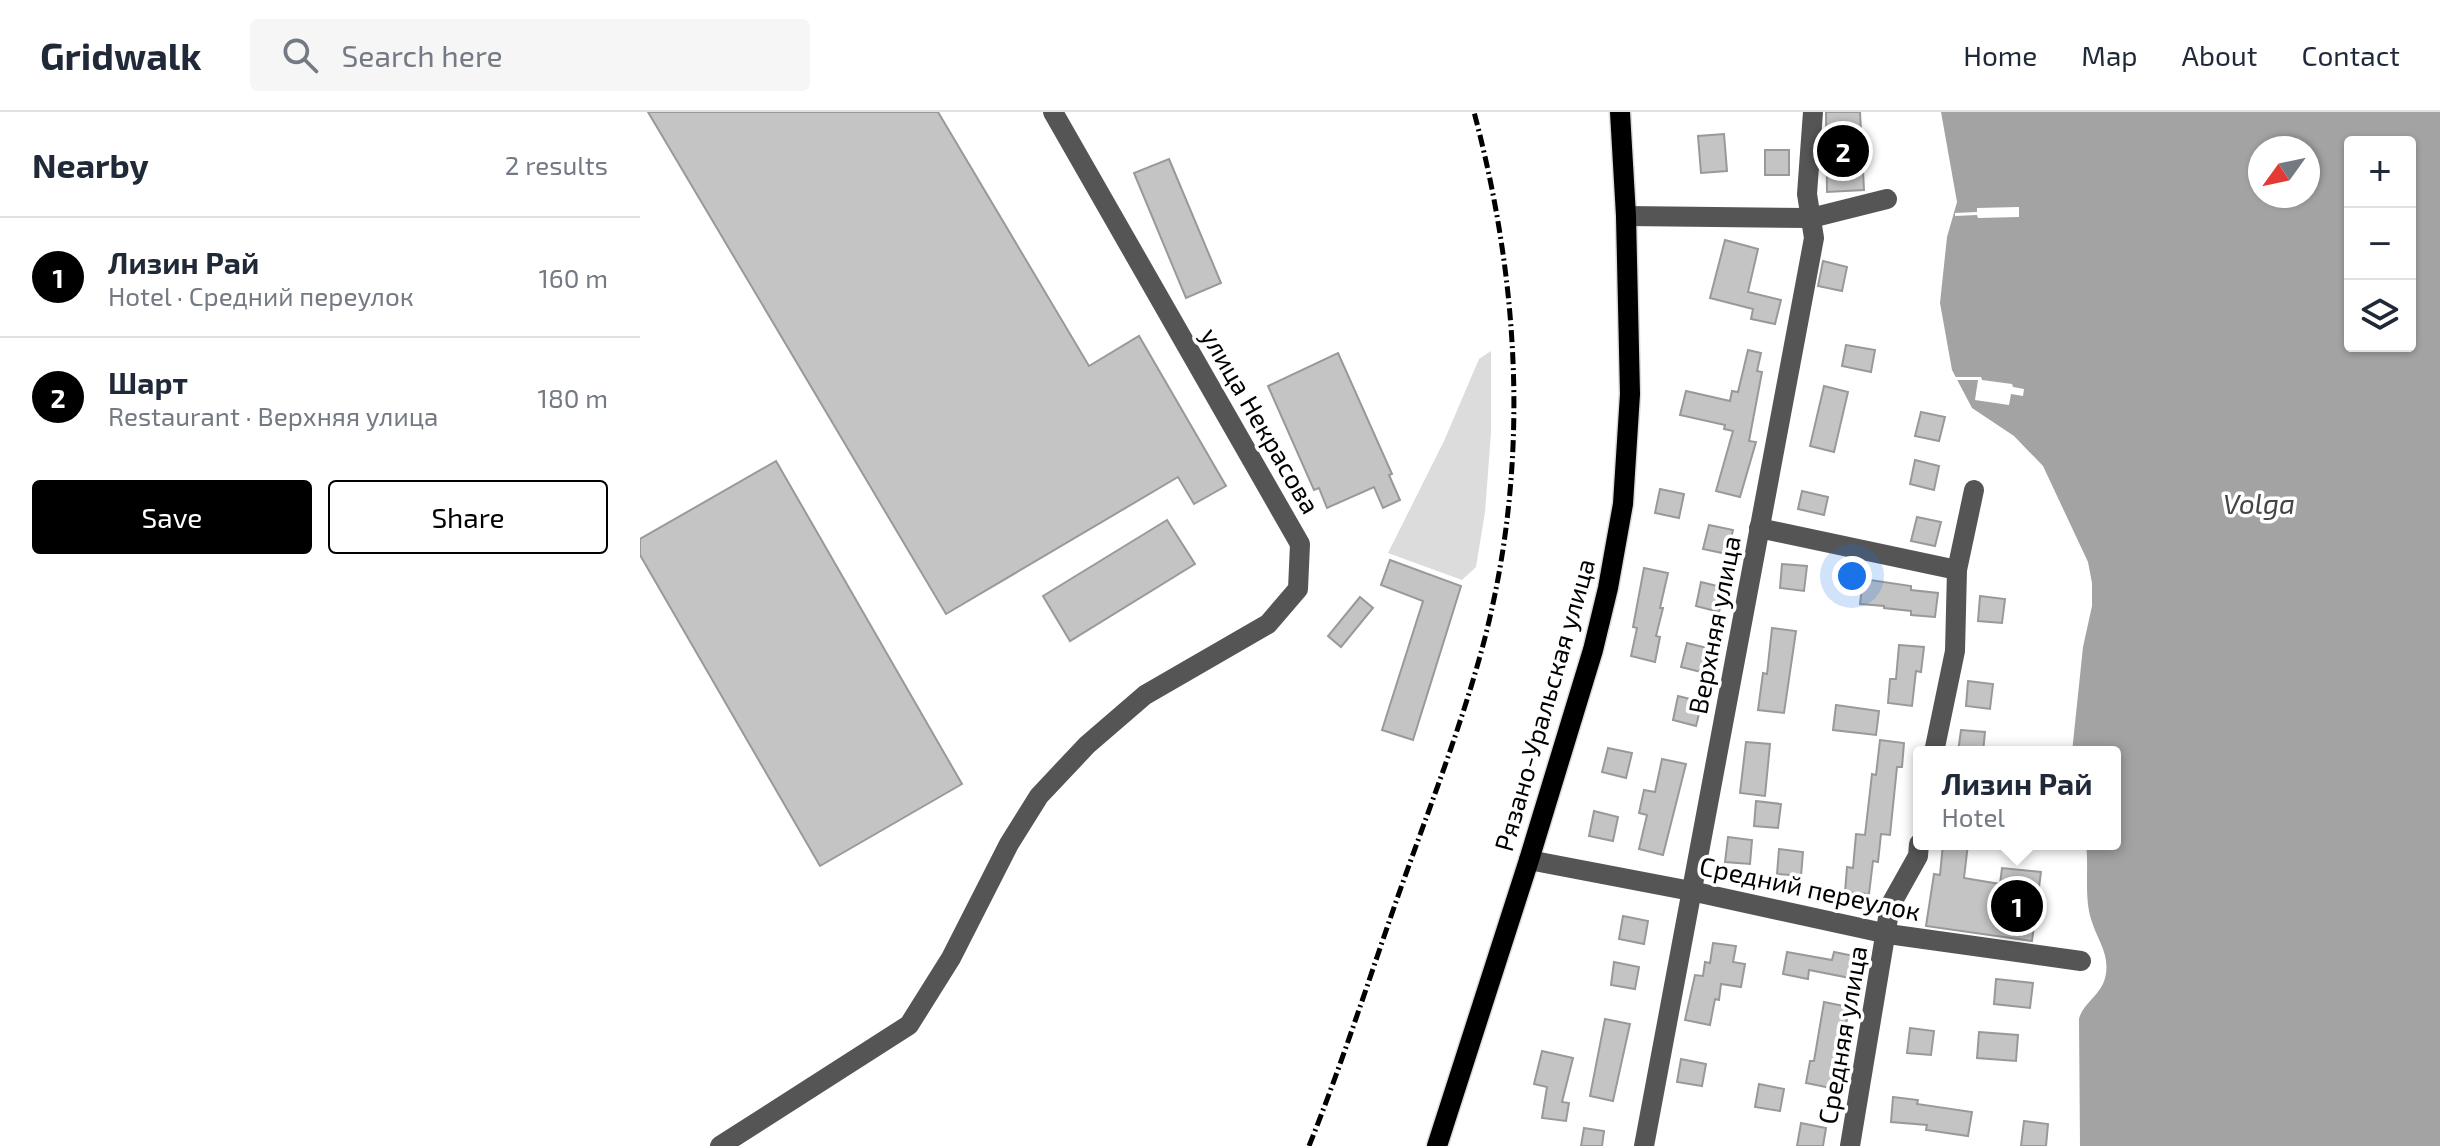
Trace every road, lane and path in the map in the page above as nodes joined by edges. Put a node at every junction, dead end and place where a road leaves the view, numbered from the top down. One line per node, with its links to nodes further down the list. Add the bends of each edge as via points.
1 (1053, 112): 16 (street, улица Некрасова, via 1300,544 1298,589 1268,624 1145,695 1039,796 909,1025)
2 (1620, 112): 5 (main road, Рязано-Уральская улица)
3 (1813, 112): 6 (street, Верхняя улица, via 1807,194)
4 (1887, 199): 6 (street)
5 (1626, 216): 6 (street); 12 (main road, Рязано-Уральская улица, via 1630,394 1623,504 1593,650)
6 (1811, 218): 8 (street, Верхняя улица, via 1814,238)
7 (1974, 490): 9 (street)
8 (1759, 528): 9 (street); 13 (street, Верхняя улица)
9 (1957, 570): 10 (street, via 1955,651)
10 (1935, 746)
11 (1918, 850): 14 (street, Средняя улица, via 1890,906)
12 (1529, 860): 13 (street, Средний переулок); 17 (main road, Рязано-Уральская улица)
13 (1691, 891): 14 (street, Средний переулок); 18 (street, Верхняя улица)
14 (1888, 934): 15 (street, Средний переулок); 19 (street, Средняя улица)
15 (2081, 961)
16 (720, 1146)
17 (1437, 1146)
18 (1644, 1146)
19 (1850, 1146)

